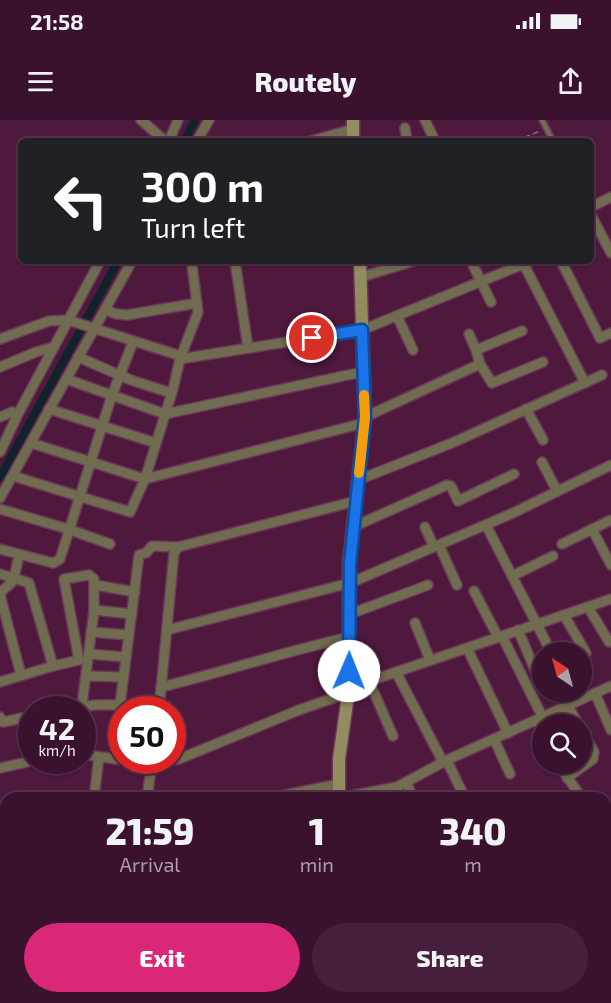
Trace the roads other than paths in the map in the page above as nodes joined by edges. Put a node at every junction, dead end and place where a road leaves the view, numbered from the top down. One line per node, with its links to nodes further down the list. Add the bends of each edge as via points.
1 (141, 120): 8 (street)
2 (178, 120): 9 (street)
3 (208, 120): 10 (street)
4 (425, 120): 13 (street)
5 (542, 120): 14 (lane)
6 (405, 128): 12 (street)
7 (353, 130): 11 (street)
8 (163, 138)
9 (169, 138)
10 (199, 138)
11 (322, 138)
12 (407, 138)
13 (434, 138)
14 (551, 138)
15 (611, 197): 16 (street)
16 (594, 206)
17 (594, 221): 18 (street)
18 (611, 253)
19 (99, 264): 35 (street)
20 (130, 264): 33 (street)
21 (193, 264): 32 (street)
22 (235, 264): 44 (street)
23 (360, 264): 29 (main road)
24 (404, 264): 29 (street)
25 (472, 264): 30 (street)
26 (521, 264): 30 (street)
27 (527, 264): 56 (street)
28 (563, 264): 39 (street, via 600,338)
29 (361, 277): 37 (main road)
30 (480, 282): 31 (street); 34 (street)
31 (490, 302)
32 (197, 303): 33 (street, via 127,315); 48 (street, via 198,312)
33 (106, 310): 36 (street)
34 (397, 316): 37 (street); 45 (street)
35 (71, 320): 36 (street); 41 (street, via 49,321); 43 (street)
36 (92, 329): 42 (street); 47 (street)
37 (362, 330): 44 (street); 52 (main road)
38 (522, 330): 46 (street)
39 (611, 333)
40 (469, 334): 46 (street)
41 (0, 339)
42 (133, 342): 48 (street); 53 (street)
43 (54, 347): 51 (street); 61 (street)
44 (248, 348): 48 (street)
45 (413, 350)
46 (476, 351): 50 (street)
47 (78, 357): 53 (street); 55 (street)
48 (180, 358): 57 (street)
49 (543, 362): 50 (street, via 492,382)
50 (480, 364): 64 (street)
51 (0, 367)
52 (362, 372): 62 (street); 64 (main road)
53 (120, 375): 57 (street); 58 (street)
54 (602, 375): 56 (street)
55 (66, 379): 58 (street); 59 (street)
56 (585, 383): 60 (street)
57 (171, 393): 62 (street)
58 (112, 395): 62 (street); 65 (street)
59 (49, 409): 65 (street); 67 (street)
60 (526, 410): 66 (street); 76 (street)
61 (18, 414): 63 (street); 69 (street)
62 (165, 414): 68 (street)
63 (0, 417)
64 (364, 420): 75 (street); 76 (main road)
65 (103, 426): 68 (street); 70 (street)
66 (543, 440)
67 (31, 443): 70 (street); 74 (street)
68 (156, 443): 75 (street)
69 (0, 452)
70 (92, 462): 75 (street); 78 (street)
71 (542, 462): 77 (street)
72 (611, 465): 77 (street)
73 (514, 474): 84 (street, via 458,501 447,485)
74 (13, 476): 78 (street); 79 (street)
75 (145, 479): 78 (street, via 130,512)
76 (358, 480): 80 (main road)
77 (557, 491): 83 (street)
78 (80, 497): 87 (street)
79 (0, 498)
80 (356, 501): 84 (main road); 91 (street)
81 (0, 509): 87 (street)
82 (611, 520): 86 (street)
83 (486, 525): 90 (street); 97 (street)
84 (353, 527): 99 (main road)
85 (425, 527): 90 (street)
86 (591, 529): 89 (street); 95 (street)
87 (68, 530): 88 (street); 93 (street, via 56,563)
88 (110, 544)
89 (562, 544)
90 (437, 546): 99 (street); 102 (street)
91 (178, 548): 104 (street, via 152,546 138,555); 114 (street, via 174,553)
92 (0, 549): 93 (street)
93 (19, 555): 98 (street)
94 (554, 556): 97 (street)
95 (611, 565)
96 (0, 574): 98 (street)
97 (512, 576): 113 (street)
98 (14, 578): 105 (street); 128 (street, via 32,588)
99 (350, 583): 110 (main road); 114 (street)
100 (95, 585): 104 (street); 108 (street); 124 (street, via 89,575 64,579)
101 (429, 585): 110 (street)
102 (457, 585)
103 (474, 591): 118 (street)
104 (135, 592): 109 (street)
105 (0, 595): 130 (street)
106 (611, 599): 107 (street)
107 (588, 607): 111 (street); 122 (street)
108 (94, 610): 109 (street); 116 (street)
109 (132, 614): 117 (street)
110 (350, 614): 119 (main road)
111 (564, 615): 113 (street); 121 (street)
112 (415, 623): 126 (street)
113 (537, 624): 115 (street); 120 (street)
114 (167, 630): 136 (street)
115 (518, 630): 118 (street); 127 (street)
116 (91, 632): 117 (street); 124 (street)
117 (129, 635): 125 (street)
118 (500, 636): 123 (street); 143 (street)
119 (350, 637): 136 (street); 137 (main road)
120 (546, 642)
121 (580, 642)
122 (609, 642)
123 (467, 648): 126 (street); 150 (street)
124 (85, 657): 125 (street); 128 (street); 131 (street)
125 (126, 657): 132 (street)
126 (430, 660): 129 (street)
127 (532, 663)
128 (52, 666): 130 (street)
129 (396, 672): 133 (street); 157 (street)
130 (21, 675): 134 (street)
131 (86, 676): 132 (street); 139 (street)
132 (124, 677): 140 (street)
133 (369, 681): 137 (street); 151 (street)
134 (0, 682)
135 (611, 686): 138 (street)
136 (161, 687): 141 (street)
137 (349, 690): 154 (street); 166 (main road)
138 (595, 693): 142 (street); 149 (street)
139 (83, 696)
140 (121, 696)
141 (160, 696)
142 (572, 704): 144 (street); 145 (street)
143 (537, 714)
144 (548, 714)
145 (575, 714)
146 (0, 717): 147 (street, via 3,722)
147 (18, 719)
148 (532, 721): 150 (street)
149 (611, 730)
150 (508, 733): 152 (street)
151 (393, 736)
152 (494, 739): 157 (street); 161 (street)
153 (96, 756): 155 (street)
154 (186, 756)
155 (99, 757): 156 (street); 167 (street)
156 (108, 758)
157 (443, 762): 165 (street); 173 (street, via 449,765)
158 (18, 764): 159 (street)
159 (0, 768)
160 (150, 774): 168 (street)
161 (510, 774)
162 (564, 774): 164 (street)
163 (572, 774): 164 (street)
164 (567, 778): 174 (street)
165 (406, 782): 171 (street); 172 (street)
166 (339, 784): 169 (street); 170 (main road)
167 (95, 792)
168 (148, 792)
169 (300, 792)
170 (339, 792)
171 (371, 792)
172 (410, 792)
173 (462, 792)
174 (578, 792)

